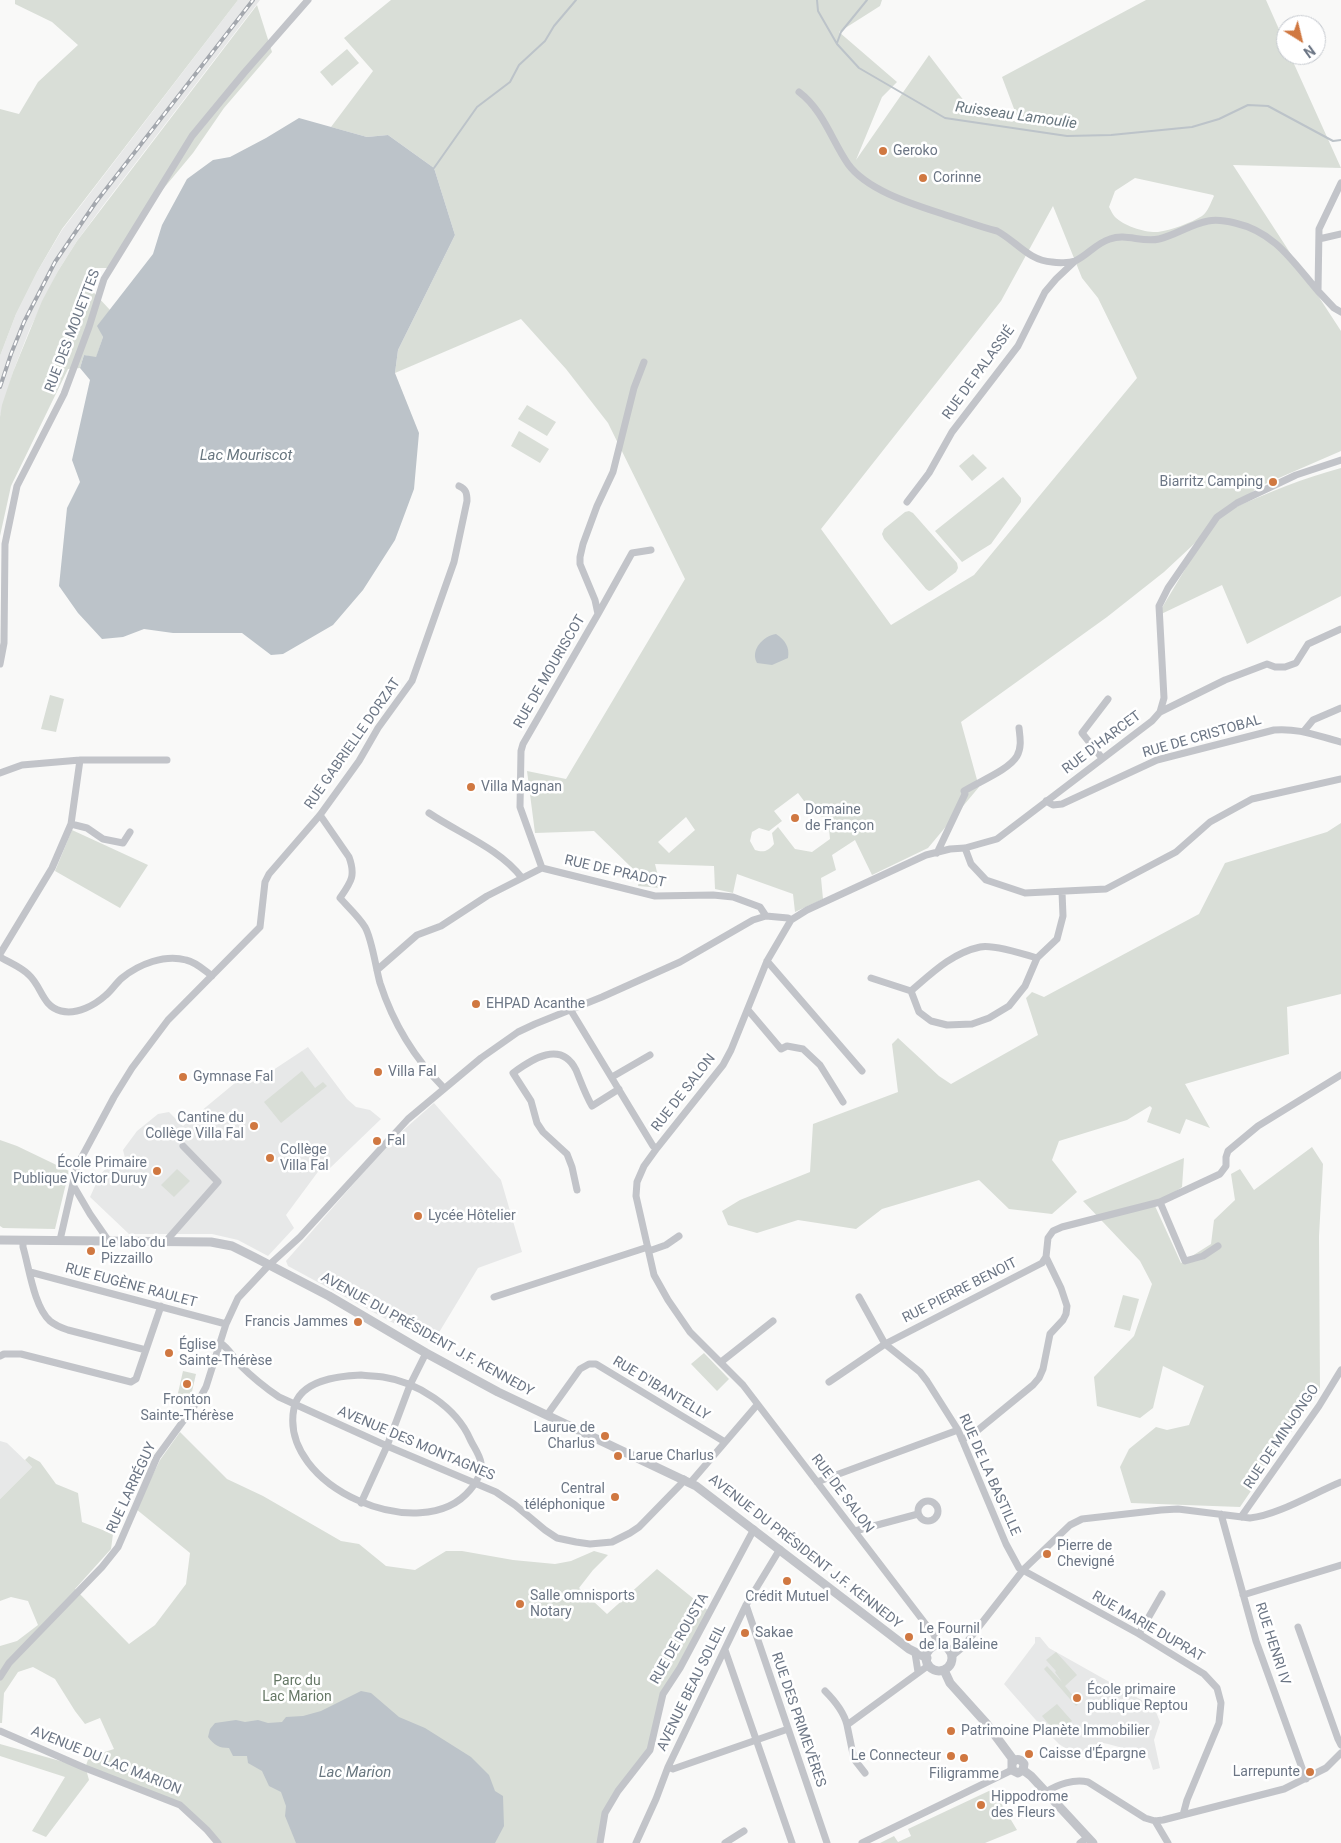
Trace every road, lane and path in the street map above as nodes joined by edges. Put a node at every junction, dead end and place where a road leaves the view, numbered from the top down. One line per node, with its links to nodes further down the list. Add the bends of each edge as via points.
1 (308, 0): 16 (street, RUE DES MOUETTES, via 192,136 104,279 64,394 17,486 5,544 4,642)
2 (800, 92): 6 (street, via 810,100 848,164 878,188 911,204 997,231 1037,260)
3 (1341, 183): 5 (street, via 1319,230)
4 (1341, 234): 5 (street)
5 (1319, 239): 7 (street)
6 (1074, 262): 7 (street, RUE DE PALASSIÉ, via 1100,242 1111,238 1159,239 1210,221 1231,222 1265,234); 12 (street, RUE DE PALASSIÉ, via 1046,292 1018,346 952,432 929,474)
7 (1318, 291): 8 (street, RUE DE PALASSIÉ)
8 (1341, 312)
9 (644, 362): 14 (street, RUE DE MOURISCOT, via 621,434 613,472 582,544 580,564)
10 (1341, 460): 19 (street, RUE D'HARCET, via 1296,475 1237,503 1217,517 1159,606 1164,698)
11 (459, 486): 30 (street, RUE GABRIELLE DORZAT, via 464,488 467,501 454,562 412,681)
12 (906, 502)
13 (652, 550): 14 (street, via 632,553)
14 (598, 614): 35 (street, RUE DE MOURISCOT, via 522,744 520,807)
15 (1341, 629): 19 (street, via 1308,644 1296,663 1275,668 1267,664 1225,680)
16 (0, 664)
17 (1108, 699): 23 (street, via 1082,733)
18 (1341, 708): 21 (street, via 1313,720)
19 (1160, 712): 23 (street, RUE D'HARCET)
20 (1019, 728): 34 (street, via 1021,742 1017,756 964,791 966,794)
21 (1304, 731): 22 (street, RUE DE CRISTOBAL); 28 (street, RUE DE CRISTOBAL, via 1274,730 1157,760 1062,804 1053,805)
22 (1341, 742)
23 (1102, 758): 28 (street, RUE D'HARCET)
24 (80, 760): 25 (street); 26 (street, via 22,766); 31 (street)
25 (167, 760)
26 (0, 774)
27 (1341, 779): 37 (street, via 1252,799 1210,822 1176,852 1106,888)
28 (1046, 801): 33 (street, RUE D'HARCET, via 997,838)
29 (429, 813): 36 (street, via 510,862)
30 (320, 815): 43 (street, via 352,864 353,880 340,898 366,928); 44 (street, RUE GABRIELLE DORZAT, via 269,874 265,882 260,927)
31 (71, 824): 32 (street, via 87,828 103,839 123,843); 40 (street, via 52,868)
32 (130, 832)
33 (965, 848): 34 (street); 37 (street, via 971,864 986,880 1025,893)
34 (937, 853): 39 (street, via 926,855)
35 (542, 868): 36 (street); 38 (street, RUE DE PRADOT, via 655,896 733,898 760,907)
36 (522, 878): 43 (street, via 441,926 417,935)
37 (1062, 892): 41 (street, via 1063,916 1057,939)
38 (766, 916): 39 (street); 47 (street, RUE LARRÉGUY, via 752,920 680,962)
39 (791, 920): 42 (street, RUE DE SALON)
40 (0, 955): 44 (street, via 30,976 48,1004 62,1012 82,1010 107,994 131,971 159,960 186,960)
41 (1037, 958): 46 (street, via 981,946 948,960); 46 (street, via 1025,986 1009,1006 972,1024 947,1025 931,1021 919,1012)
42 (767, 961): 48 (street, RUE DE SALON); 50 (street)
43 (377, 970): 53 (street, via 406,1041)
44 (212, 976): 58 (street, RUE GABRIELLE DORZAT, via 168,1020 132,1068 84,1151)
45 (871, 978): 46 (street)
46 (911, 991)
47 (570, 1009): 52 (street); 53 (street, RUE LARRÉGUY, via 506,1039)
48 (748, 1010): 55 (street, via 781,1049 787,1046 803,1049 820,1065); 57 (street, RUE DE SALON, via 723,1065)
49 (650, 1054): 52 (street)
50 (862, 1071)
51 (1341, 1075): 60 (street, via 1243,1138 1228,1151 1226,1166 1220,1174)
52 (612, 1078): 54 (street)
53 (444, 1088): 72 (street, RUE LARRÉGUY, via 381,1146 300,1237)
54 (619, 1089): 57 (street); 59 (street, via 592,1106 575,1069 566,1058 550,1053 531,1060 514,1073 531,1101 537,1123 567,1154)
55 (843, 1102)
56 (183, 1146): 68 (street, via 218,1182)
57 (657, 1148): 70 (street, RUE DE SALON, via 636,1182)
58 (73, 1185): 61 (street); 62 (street, RUE GABRIELLE DORZAT)
59 (577, 1190)
60 (1160, 1202): 69 (street, via 1184,1261 1203,1256); 71 (street, via 1053,1231 1048,1238)
61 (84, 1204): 62 (street); 67 (street)
62 (68, 1206): 66 (street, RUE GABRIELLE DORZAT)
63 (679, 1236): 70 (street, via 666,1245)
64 (0, 1240): 65 (street, AVENUE DU PRÉSIDENT J.F. KENNEDY)
65 (23, 1240): 66 (street, AVENUE DU PRÉSIDENT J.F. KENNEDY); 73 (street)
66 (60, 1240): 67 (street, AVENUE DU PRÉSIDENT J.F. KENNEDY)
67 (108, 1240): 68 (street, AVENUE DU PRÉSIDENT J.F. KENNEDY)
68 (166, 1241): 72 (street, AVENUE DU PRÉSIDENT J.F. KENNEDY, via 221,1243)
69 (1218, 1246)
70 (648, 1249): 74 (street); 84 (street, RUE DE SALON, via 654,1275 668,1300 690,1332)
71 (1046, 1257): 80 (street, RUE PIERRE BENOIT, via 1042,1263); 92 (street, via 1067,1306 1063,1320 1050,1334 1039,1378)
72 (269, 1265): 78 (street, RUE LARRÉGUY, via 238,1298); 82 (street, AVENUE DU PRÉSIDENT J.F. KENNEDY)
73 (30, 1272): 76 (street, RUE EUGÈNE RAULET); 81 (street, via 45,1315 56,1326)
74 (494, 1297)
75 (859, 1297): 80 (street, RUE DE LA BASTILLE)
76 (161, 1306): 78 (street, RUE EUGÈNE RAULET); 81 (street)
77 (773, 1321): 84 (street)
78 (226, 1324): 79 (street, RUE LARRÉGUY)
79 (220, 1343): 89 (street, AVENUE DES MONTAGNES, via 264,1387); 120 (street, RUE LARRÉGUY, via 206,1387 157,1457 118,1547 9,1663)
80 (884, 1344): 86 (street, RUE PIERRE BENOIT); 91 (street, RUE DE LA BASTILLE, via 927,1381)
81 (146, 1350): 83 (street, via 132,1382 22,1354)
82 (426, 1353): 87 (street); 90 (street, AVENUE DU PRÉSIDENT J.F. KENNEDY)
83 (0, 1356)
84 (721, 1362): 88 (street, RUE DE SALON)
85 (1341, 1370): 102 (street, RUE DE MINJONGO)
86 (829, 1382)
87 (410, 1385): 89 (street, via 384,1377 345,1376 312,1386); 94 (street); 96 (street, via 448,1410 466,1429 481,1463)
88 (757, 1405): 93 (street); 97 (street, RUE DE SALON)
89 (295, 1406): 94 (street, AVENUE DES MONTAGNES); 99 (street, via 292,1424 301,1453 334,1488)
90 (547, 1416): 93 (street, RUE D'IBANTELLY, via 580,1369 596,1364); 95 (street, AVENUE DU PRÉSIDENT J.F. KENNEDY)
91 (958, 1430): 92 (street, RUE DE LA BASTILLE); 97 (street)
92 (962, 1440): 107 (street, RUE DE LA BASTILLE, via 1006,1544 1019,1568)
93 (725, 1442): 95 (street)
94 (387, 1446): 96 (street, AVENUE DES MONTAGNES); 99 (street)
95 (687, 1481): 96 (street, AVENUE DES MONTAGNES, via 639,1527 612,1542 590,1544 557,1538 515,1505); 103 (street, AVENUE DU PRÉSIDENT J.F. KENNEDY)
96 (476, 1482): 99 (street, via 462,1500 441,1511 421,1513)
97 (817, 1482): 104 (street, RUE DE SALON)
98 (1341, 1482): 102 (street, via 1267,1514)
99 (361, 1503)
100 (918, 1514): 104 (street)
101 (1221, 1514): 102 (street); 107 (street, via 1178,1509 1082,1519 1070,1525); 109 (street, RUE HENRI IV)
102 (1242, 1517)
103 (754, 1529): 105 (street, AVENUE DU PRÉSIDENT J.F. KENNEDY); 138 (street, RUE DE ROUSTA, via 680,1668 662,1694 650,1750 605,1813)
104 (855, 1531): 113 (street, RUE DE SALON, via 934,1635)
105 (780, 1549): 110 (street, AVENUE BEAU SOLEIL); 115 (street, AVENUE DU PRÉSIDENT J.F. KENNEDY)
106 (1341, 1565): 109 (street)
107 (1024, 1569): 112 (street, RUE MARIE DUPRAT); 116 (street, via 963,1647)
108 (1162, 1594): 112 (street)
109 (1243, 1595): 131 (street, RUE HENRI IV, via 1256,1641)
110 (746, 1605): 114 (street, AVENUE BEAU SOLEIL); 123 (street, RUE DES PRIMEVÈRES)
111 (1298, 1627): 126 (street)
112 (1139, 1634): 133 (street, RUE MARIE DUPRAT, via 1204,1674 1216,1688 1221,1703 1219,1723)
113 (938, 1645): 116 (street, via 948,1649); 117 (street, via 928,1651)
114 (725, 1650): 125 (street); 129 (street, AVENUE BEAU SOLEIL)
115 (915, 1653): 117 (street, AVENUE DU PRÉSIDENT J.F. KENNEDY); 119 (street)
116 (952, 1656): 118 (street)
117 (928, 1661): 118 (street, via 936,1670); 119 (street)
118 (944, 1670): 128 (street, via 950,1682 998,1738)
119 (918, 1672): 122 (street)
120 (0, 1677)
121 (825, 1691): 122 (street, via 845,1716)
122 (847, 1725): 130 (street, via 854,1758)
123 (788, 1729): 125 (street); 142 (street, RUE DES PRIMEVÈRES)
124 (0, 1731): 137 (street, AVENUE DU LAC MARION, via 180,1805)
125 (756, 1740): 129 (street, via 673,1769); 141 (street)
126 (1341, 1745)
127 (1341, 1753): 131 (street, via 1326,1768)
128 (1013, 1766): 132 (street, via 1021,1760 1023,1770); 143 (street)
129 (668, 1767): 139 (street, AVENUE BEAU SOLEIL)
130 (865, 1773)
131 (1306, 1779): 133 (street, via 1284,1789)
132 (1046, 1792): 134 (street, via 1072,1782 1088,1782); 136 (street)
133 (1183, 1815): 134 (street)
134 (1155, 1821): 144 (street)
135 (744, 1831): 140 (street)
136 (1087, 1841)
137 (218, 1843)
138 (600, 1843)
139 (636, 1843)
140 (725, 1843)
141 (792, 1843)
142 (827, 1843)
143 (862, 1843)
144 (1168, 1843)

